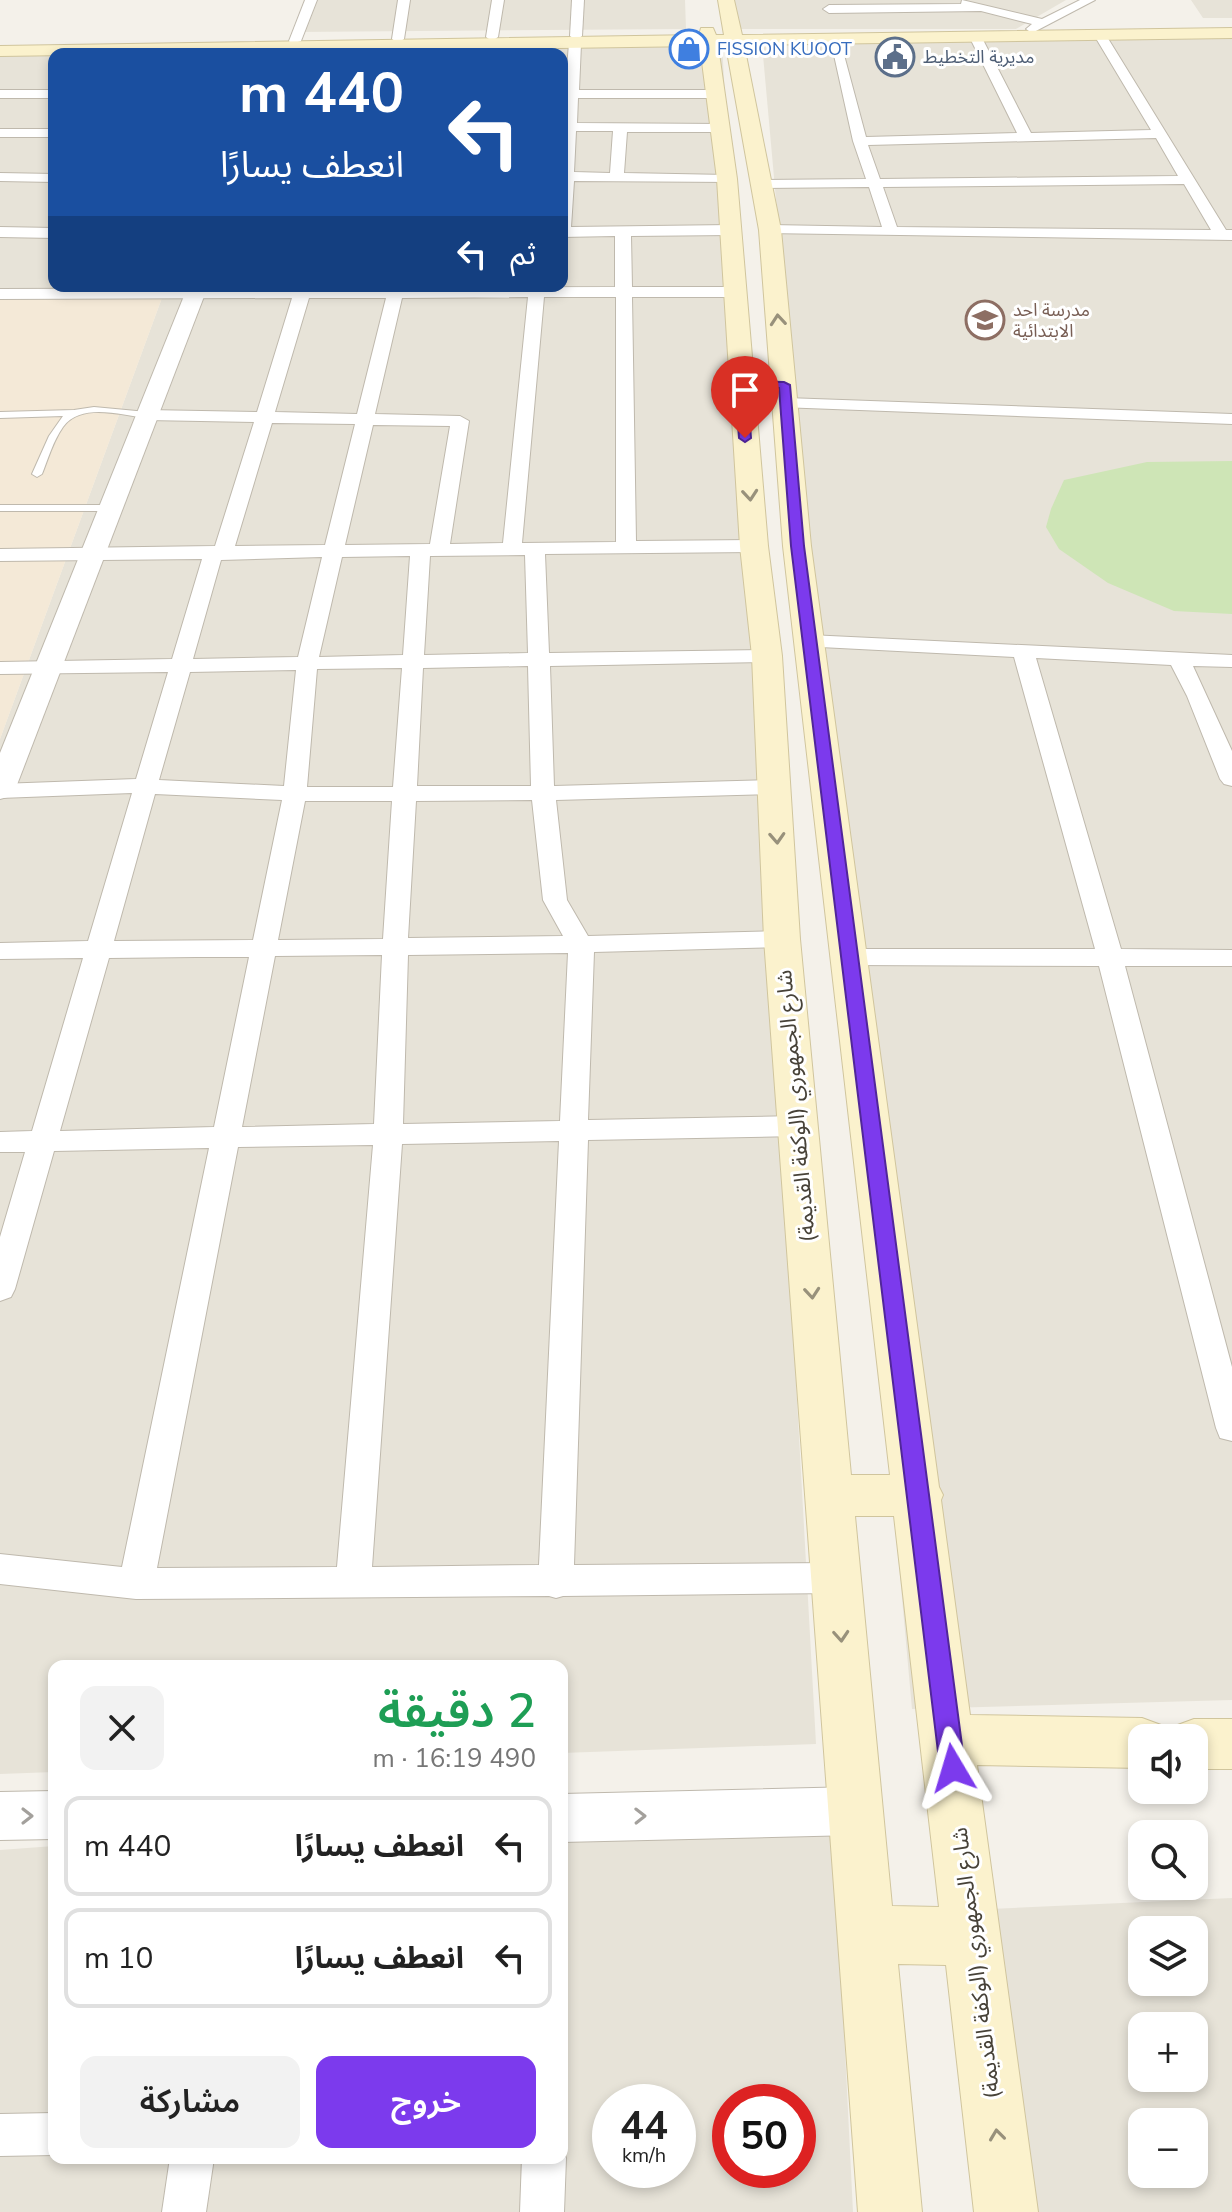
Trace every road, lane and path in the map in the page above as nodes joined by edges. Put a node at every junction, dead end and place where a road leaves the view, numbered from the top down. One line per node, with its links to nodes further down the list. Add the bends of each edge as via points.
1 (311, 0): 20 (street)
2 (404, 0): 19 (street)
3 (498, 0): 18 (street)
4 (578, 0): 16 (street)
5 (955, 0): 8 (street)
6 (1089, 0): 10 (street)
7 (828, 5): 8 (street); 14 (street)
8 (984, 7): 10 (street)
9 (719, 25): 14 (main road); 16 (main road); 26 (main road, شارع الجمهوري (الوكفة القديمة)); 39 (main road, شارع الجمهوري (الوكفة القديمة))
10 (1037, 26): 11 (main road); 14 (main road)
11 (1232, 26)
12 (1232, 33): 13 (main road)
13 (1100, 35): 15 (main road); 31 (street)
14 (832, 36): 15 (main road); 33 (street)
15 (975, 36): 32 (street)
16 (576, 40): 18 (main road); 25 (street)
17 (0, 43): 20 (main road)
18 (484, 45): 19 (main road)
19 (388, 47): 20 (main road)
20 (293, 48)
21 (0, 51): 22 (main road)
22 (48, 51)
23 (0, 94): 24 (street)
24 (48, 94)
25 (571, 94): 26 (street); 27 (street)
26 (718, 111): 28 (street); 39 (main road, شارع الجمهوري (الوكفة القديمة))
27 (568, 127): 28 (street)
28 (620, 127): 36 (street)
29 (0, 133): 30 (street)
30 (48, 133)
31 (1159, 134): 32 (street); 38 (street)
32 (1026, 137): 33 (street)
33 (860, 141): 40 (street)
34 (568, 176): 36 (street)
35 (0, 177): 37 (street)
36 (617, 177): 39 (street)
37 (48, 178)
38 (1187, 180): 40 (street); 46 (street)
39 (744, 181): 40 (street); 47 (main road, شارع الجمهوري (الوكفة القديمة))
40 (874, 183): 42 (street)
41 (623, 231): 44 (street); 47 (street); 56 (street)
42 (891, 231): 46 (street); 47 (street)
43 (0, 232): 45 (street)
44 (568, 232)
45 (48, 233)
46 (1226, 234)
47 (748, 253): 56 (street); 60 (main road, شارع الجمهوري (الوكفة القديمة)); 61 (main road, شارع الجمهوري (الوكفة القديمة), one-way to 47)
48 (568, 290): 56 (street)
49 (98, 292): 59 (street)
50 (196, 292): 64 (street)
51 (267, 292): 57 (street)
52 (318, 292): 57 (street)
53 (380, 292): 58 (street)
54 (405, 292): 58 (street)
55 (536, 292): 73 (street)
56 (622, 292): 72 (street)
57 (302, 293): 65 (street)
58 (395, 293): 66 (street)
59 (0, 294)
60 (741, 384): 61 (main road); 71 (main road, شارع الجمهوري (الوكفة القديمة), one-way to 71)
61 (785, 394): 67 (street); 80 (main road, شارع الجمهوري (الوكفة القديمة))
62 (73, 413): 63 (lane); 64 (lane); 68 (lane, via 64,419)
63 (0, 415)
64 (147, 415): 65 (street); 70 (street)
65 (265, 415): 66 (street); 77 (street)
66 (365, 418): 75 (street, via 460,421); 76 (street)
67 (1232, 419)
68 (37, 474)
69 (0, 508): 70 (lane)
70 (109, 508): 79 (street)
71 (754, 546): 72 (street); 82 (main road, شارع الجمهوري (الوكفة القديمة))
72 (626, 547): 74 (street)
73 (512, 549): 74 (street); 75 (street)
74 (535, 549): 84 (street)
75 (430, 550): 76 (street); 86 (street)
76 (333, 552): 77 (street); 87 (street)
77 (218, 554): 79 (street); 88 (street)
78 (0, 555): 79 (street)
79 (91, 556): 90 (street)
80 (809, 641): 81 (street); 105 (main road, شارع الجمهوري (الوكفة القديمة))
81 (1023, 651): 83 (street); 106 (street)
82 (767, 656): 84 (street); 94 (main road, شارع الجمهوري (الوكفة القديمة))
83 (1178, 658): 85 (street); 91 (street)
84 (537, 661): 86 (street); 96 (street)
85 (1232, 661)
86 (413, 663): 87 (street); 98 (street)
87 (307, 664): 88 (street); 97 (street)
88 (180, 666): 90 (street); 93 (street)
89 (0, 668): 90 (street)
90 (46, 668): 95 (street)
91 (1221, 723): 92 (street)
92 (1232, 779)
93 (145, 786): 95 (street); 97 (street); 103 (street)
94 (774, 787): 96 (street); 99 (main road, شارع الجمهوري (الوكفة القديمة), one-way to 99)
95 (0, 791)
96 (543, 793): 98 (street); 101 (street, via 555,900)
97 (295, 794): 98 (street); 102 (street)
98 (405, 794): 100 (street)
99 (782, 939): 101 (street); 108 (main road, شارع الجمهوري (الوكفة القديمة))
100 (395, 945): 101 (street); 102 (street); 110 (street)
101 (581, 946): 109 (street)
102 (262, 948): 103 (street); 111 (street)
103 (97, 950): 104 (street); 113 (street)
104 (0, 951)
105 (851, 957): 106 (street); 116 (main road, شارع الجمهوري (الوكفة القديمة))
106 (1110, 957): 107 (street); 115 (street)
107 (1232, 958)
108 (797, 1126): 109 (street); 117 (main road, شارع الجمهوري (الوكفة القديمة), one-way to 117)
109 (574, 1132): 110 (street); 120 (street)
110 (388, 1136): 111 (street); 122 (street)
111 (226, 1139): 113 (street); 121 (street)
112 (0, 1142): 113 (street)
113 (45, 1142): 114 (street)
114 (0, 1289)
115 (1232, 1428)
116 (919, 1495): 117 (main road); 123 (main road, شارع الجمهوري (الوكفة القديمة))
117 (829, 1496): 119 (main road, شارع الجمهوري (الوكفة القديمة))
118 (0, 1569): 121 (street)
119 (837, 1578): 120 (street); 127 (main road, شارع الجمهوري (الوكفة القديمة), one-way to 127)
120 (556, 1583): 122 (street)
121 (136, 1584): 122 (street)
122 (353, 1584)
123 (949, 1740): 124 (main road); 132 (main road, شارع الجمهوري (الوكفة القديمة))
124 (1128, 1743)
125 (1208, 1744): 126 (main road)
126 (1232, 1744)
127 (855, 1811): 130 (street, one-way to 127); 131 (main road, شارع الجمهوري (الوكفة القديمة))
128 (48, 1815): 129 (street, one-way to 128)
129 (0, 1816)
130 (568, 1818)
131 (867, 1934): 132 (main road); 139 (main road, شارع الجمهوري (الوكفة القديمة))
132 (972, 1937): 140 (main road, شارع الجمهوري (الوكفة القديمة), one-way to 132)
133 (48, 2134): 134 (street)
134 (0, 2135)
135 (191, 2164): 137 (street)
136 (544, 2164): 138 (street)
137 (184, 2212)
138 (542, 2212)
139 (890, 2212)
140 (1006, 2212)

